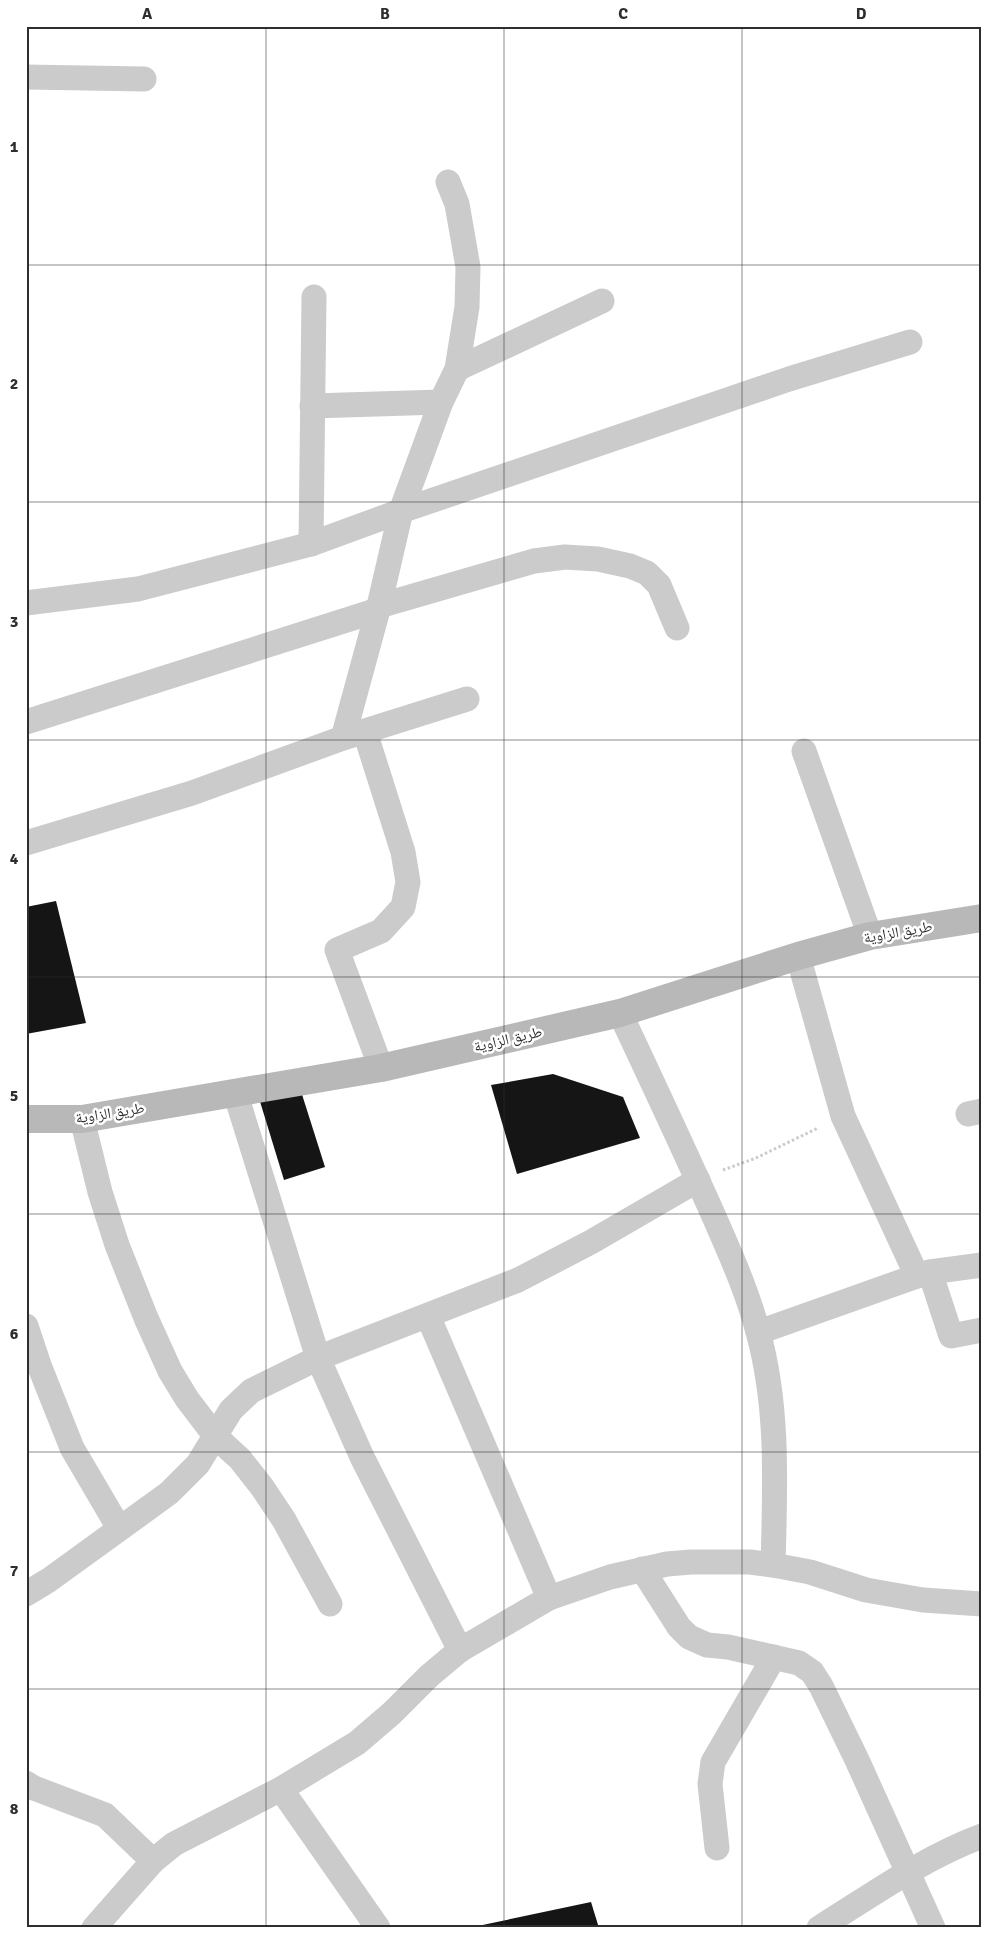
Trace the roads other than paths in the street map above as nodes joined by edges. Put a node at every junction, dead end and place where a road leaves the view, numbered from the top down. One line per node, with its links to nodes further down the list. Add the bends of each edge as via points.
1 (26, 77): 2 (street)
2 (144, 79)
3 (448, 182): 7 (street, via 457,204 468,267 467,307)
4 (314, 297): 9 (street)
5 (602, 301): 7 (street)
6 (910, 342): 10 (street, via 789,379)
7 (457, 369): 8 (street)
8 (442, 402): 9 (street); 10 (street)
9 (312, 406): 11 (street)
10 (401, 511): 11 (street); 13 (street)
11 (311, 544): 12 (street, via 138,589)
12 (26, 603)
13 (378, 608): 14 (street, via 534,561 565,557 598,559 647,573 659,585); 16 (street); 17 (street)
14 (677, 628)
15 (467, 699): 17 (street)
16 (26, 722)
17 (354, 735): 19 (street, via 192,792); 24 (street, via 403,852 408,882 403,907 381,931 337,950)
18 (804, 751): 21 (street)
19 (26, 843)
20 (982, 918): 21 (street, طريق الزاوية)
21 (870, 936): 22 (street, طريق الزاوية)
22 (798, 956): 23 (street, طريق الزاوية); 30 (street, via 844,1116)
23 (620, 1013): 24 (street, طريق الزاوية); 28 (street)
24 (381, 1068): 25 (street, طريق الزاوية)
25 (235, 1092): 27 (street, طريق الزاوية); 35 (street)
26 (26, 1119): 27 (street, طريق الزاوية)
27 (82, 1119): 36 (street, via 117,1245 146,1318 170,1371)
28 (698, 1180): 31 (street, via 518,1280); 34 (street, via 742,1281)
29 (982, 1265): 30 (street)
30 (923, 1274): 33 (street, via 951,1336); 34 (street)
31 (428, 1316): 35 (street); 41 (street)
32 (26, 1326): 37 (street, via 72,1448)
33 (982, 1330)
34 (759, 1332): 38 (street, via 768,1379 776,1476)
35 (318, 1358): 36 (street, via 251,1391 231,1410); 44 (street, via 362,1457)
36 (216, 1437): 37 (street, via 198,1464 169,1494); 42 (street, via 240,1458 262,1486)
37 (119, 1528): 40 (street)
38 (774, 1564): 39 (street, via 691,1562); 43 (street, via 866,1590 923,1600)
39 (642, 1570): 41 (street, via 610,1576); 45 (street, via 689,1637 707,1645)
40 (26, 1594)
41 (549, 1598): 44 (street)
42 (330, 1604)
43 (982, 1604)
44 (460, 1650): 47 (street, via 357,1742)
45 (774, 1657): 49 (street, via 713,1762 710,1784); 51 (street, via 799,1664 812,1672 821,1686)
46 (26, 1783): 50 (street, via 105,1815)
47 (281, 1789): 50 (street, via 174,1844); 53 (street)
48 (982, 1836): 51 (street)
49 (717, 1848)
50 (153, 1861): 52 (street)
51 (907, 1872): 54 (street); 55 (street)
52 (94, 1928)
53 (378, 1928)
54 (819, 1928)
55 (933, 1928)

